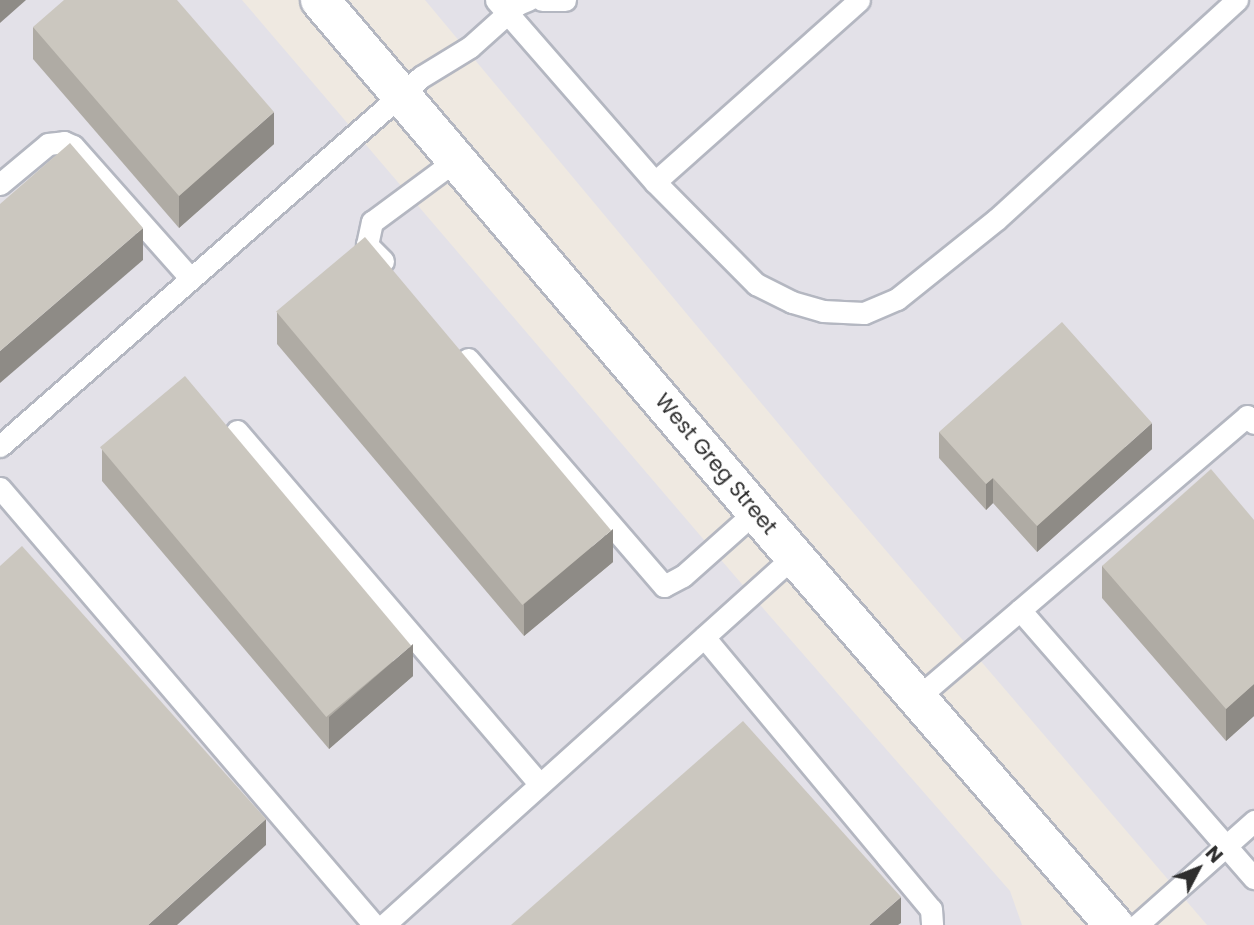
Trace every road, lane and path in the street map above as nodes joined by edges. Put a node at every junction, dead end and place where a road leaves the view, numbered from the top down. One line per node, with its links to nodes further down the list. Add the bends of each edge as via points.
1 (320, 0): 8 (main road, West Greg Street)
2 (528, 0): 7 (lane)
3 (542, 0): 4 (lane)
4 (565, 0)
5 (859, 0): 10 (lane)
6 (1237, 0): 10 (lane, via 997,219 897,299 864,313 823,311 755,284)
7 (502, 6): 8 (lane, via 470,47); 10 (lane)
8 (402, 94): 9 (main road, West Greg Street); 12 (lane)
9 (457, 159): 13 (lane, via 372,222 367,245); 19 (main road, West Greg Street)
10 (655, 182)
11 (0, 184): 12 (lane, via 47,144 73,146)
12 (190, 278): 17 (lane)
13 (399, 279)
14 (453, 342): 19 (lane, via 664,586 683,576)
15 (1254, 423): 21 (lane, via 1248,416)
16 (237, 431): 24 (lane)
17 (0, 446)
18 (3, 497): 28 (lane)
19 (756, 511): 20 (main road, West Greg Street)
20 (794, 556): 22 (lane); 23 (main road, West Greg Street)
21 (1020, 610): 23 (lane); 26 (lane)
22 (704, 637): 24 (lane); 30 (lane, via 931,909)
23 (917, 698): 31 (main road, West Greg Street)
24 (540, 784): 29 (lane)
25 (1254, 821): 26 (lane)
26 (1226, 846): 27 (lane); 32 (lane)
27 (1254, 878)
28 (374, 925)
29 (384, 925)
30 (932, 925)
31 (1114, 925)
32 (1138, 925)

